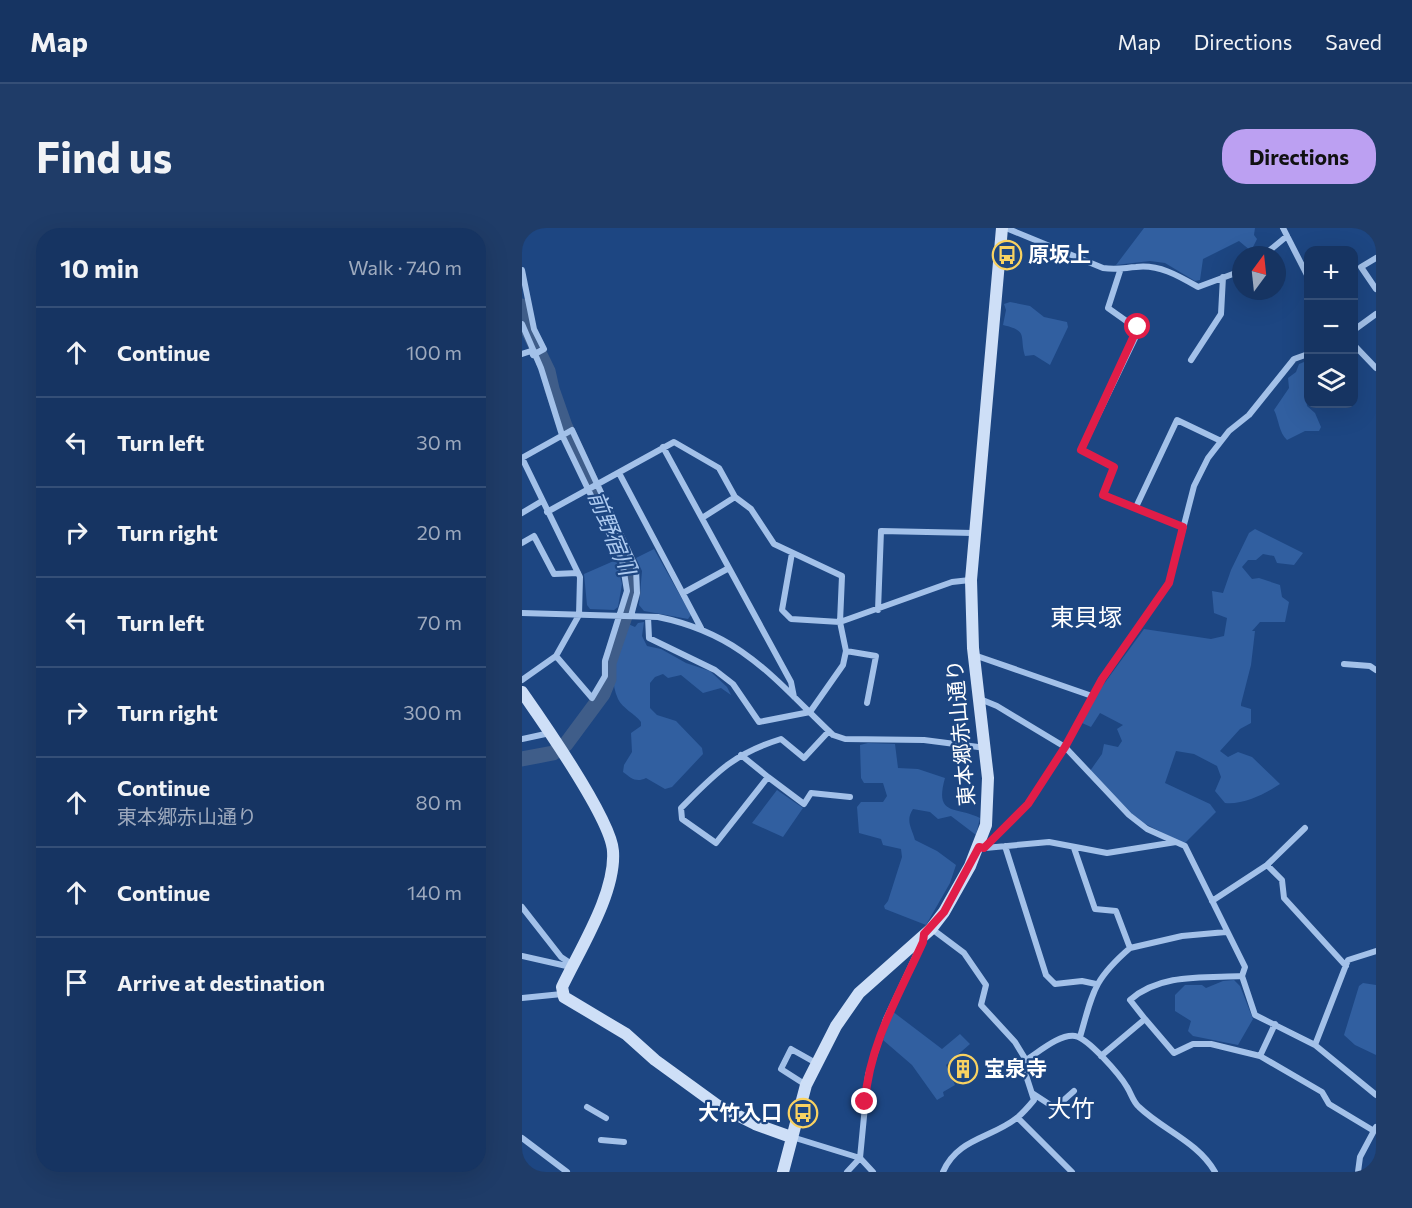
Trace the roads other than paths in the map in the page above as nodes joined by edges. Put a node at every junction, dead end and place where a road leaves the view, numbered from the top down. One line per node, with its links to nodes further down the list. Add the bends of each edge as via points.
1 (1004, 228): 8 (street); 35 (street, 東本郷赤山通り)
2 (1283, 228): 3 (street)
3 (1287, 236): 4 (street); 6 (street)
4 (1275, 246)
5 (1376, 258): 11 (street, via 1361,267)
6 (1304, 269)
7 (522, 270): 16 (street, via 534,329 544,349)
8 (1120, 271): 10 (street, via 1136,266 1163,269 1198,287); 30 (street, via 1108,308 1139,330 1081,450 1114,467 1103,495)
9 (1232, 274): 10 (street)
10 (1223, 278): 19 (street, via 1221,314)
11 (1376, 289)
12 (1376, 314): 14 (street)
13 (522, 324): 16 (street)
14 (1358, 327)
15 (1358, 350): 20 (street)
16 (532, 353): 17 (street); 21 (street)
17 (522, 354)
18 (1304, 355): 22 (street, via 1294,359 1249,416)
19 (1191, 360)
20 (1376, 368)
21 (562, 435): 24 (street); 26 (street, via 572,430); 27 (street)
22 (1221, 441): 30 (street, via 1177,420); 34 (street, via 1197,480)
23 (663, 447): 25 (street); 28 (street, via 674,442 719,468); 33 (street)
24 (522, 458): 29 (street)
25 (619, 473): 26 (street); 41 (street)
26 (597, 483): 27 (street); 46 (street, via 636,568 637,593)
27 (588, 489): 31 (street); 45 (street, via 627,574)
28 (735, 497): 33 (street); 37 (street, via 751,509 774,544)
29 (542, 501): 31 (street); 32 (street)
30 (1136, 507): 34 (street)
31 (547, 512): 39 (street)
32 (522, 513)
33 (702, 518): 38 (street)
34 (1183, 527): 57 (street, via 1169,583)
35 (974, 533): 40 (street, 東本郷赤山通り); 42 (street, via 881,531)
36 (522, 543): 39 (street, via 534,536 554,574)
37 (792, 553): 48 (street, via 842,576); 48 (street, via 782,609 787,617)
38 (729, 568): 41 (street); 58 (street, via 791,682)
39 (578, 573): 44 (street)
40 (971, 580): 42 (street, via 952,582); 51 (street, 東本郷赤山通り)
41 (683, 593): 49 (street)
42 (878, 610): 48 (street)
43 (522, 613): 44 (street)
44 (579, 615): 45 (street); 52 (street)
45 (620, 616): 46 (street); 52 (street, via 604,662 605,676 592,698)
46 (632, 616): 47 (street)
47 (648, 617): 49 (street); 61 (street, via 649,638 715,670 733,684 759,722)
48 (840, 622): 50 (street)
49 (701, 628): 58 (street, via 750,656)
50 (846, 651): 60 (street, via 876,656); 61 (street, via 843,665)
51 (974, 655): 57 (street); 59 (street, 東本郷赤山通り)
52 (556, 656): 55 (street)
53 (1344, 664): 54 (street)
54 (1376, 670)
55 (522, 680)
56 (522, 692): 63 (street)
57 (1092, 696): 65 (street)
58 (794, 697): 61 (street)
59 (980, 699): 65 (street); 66 (street, 東本郷赤山通り)
60 (867, 703)
61 (810, 712): 62 (street)
62 (829, 730): 66 (street, via 845,739 924,740); 67 (street, via 804,758 781,739)
63 (550, 733): 64 (street); 83 (street, via 605,826 613,851 604,897)
64 (522, 739)
65 (1065, 747): 71 (street, via 1129,815 1147,829); 73 (street, via 1028,804)
66 (986, 748): 73 (street, 東本郷赤山通り, via 989,804)
67 (741, 755): 68 (street); 68 (street, via 723,766 681,808 682,819 716,843)
68 (768, 777): 69 (street, via 804,804 811,794)
69 (850, 797)
70 (1305, 828): 75 (street)
71 (1176, 842): 74 (street, via 1107,854); 76 (street, via 1185,846)
72 (1005, 846): 73 (street); 74 (street, via 1049,842); 86 (street, via 1046,975 1055,984)
73 (981, 848): 78 (street, 東本郷赤山通り)
74 (1074, 848): 80 (street, via 1095,909 1116,911)
75 (1267, 865): 76 (street); 84 (street, via 1282,880 1284,898)
76 (1212, 901): 79 (street)
77 (522, 907): 83 (street)
78 (927, 932): 95 (street, via 964,953 986,985 981,1005); 96 (street, 東本郷赤山通り, via 859,993); 109 (street, via 886,1019 868,1075)
79 (1226, 932): 80 (street, via 1182,936); 85 (street, via 1245,967)
80 (1130, 948): 86 (street)
81 (1376, 951): 84 (street, via 1348,960)
82 (522, 956): 83 (street)
83 (572, 966): 87 (street)
84 (1346, 966): 92 (street)
85 (1242, 976): 89 (street, via 1165,981 1146,987 1131,1000); 90 (street, via 1256,1015)
86 (1096, 984): 91 (street)
87 (562, 994): 88 (street); 105 (street, via 626,1034 717,1104)
88 (522, 998)
89 (1145, 1019): 93 (street); 94 (street, via 1174,1053 1193,1044 1211,1044)
90 (1275, 1024): 92 (street); 94 (street)
91 (1080, 1037): 93 (street); 95 (street, via 1064,1038)
92 (1315, 1045): 100 (street)
93 (1101, 1056): 116 (street, via 1137,1106 1207,1157)
94 (1260, 1056): 104 (street, via 1322,1092 1329,1104)
95 (1026, 1060): 99 (street, via 1023,1066)
96 (816, 1063): 97 (street, 東本郷赤山通り); 97 (street, via 791,1049 781,1069)
97 (806, 1085): 105 (street, 東本郷赤山通り)
98 (1074, 1091): 99 (street, via 1055,1108)
99 (1031, 1093): 103 (street, via 1034,1100)
100 (1376, 1095)
101 (587, 1107): 102 (street)
102 (606, 1118)
103 (1018, 1118): 114 (street, via 963,1146); 115 (street)
104 (1375, 1129): 117 (street, via 1360,1156)
105 (791, 1137): 109 (street); 111 (street, 東本郷赤山通り)
106 (522, 1138): 110 (street)
107 (601, 1140): 108 (street)
108 (624, 1142)
109 (860, 1158): 112 (street); 113 (street)
110 (567, 1172)
111 (783, 1172)
112 (847, 1172)
113 (873, 1172)
114 (943, 1172)
115 (1072, 1172)
116 (1215, 1172)
117 (1358, 1172)

